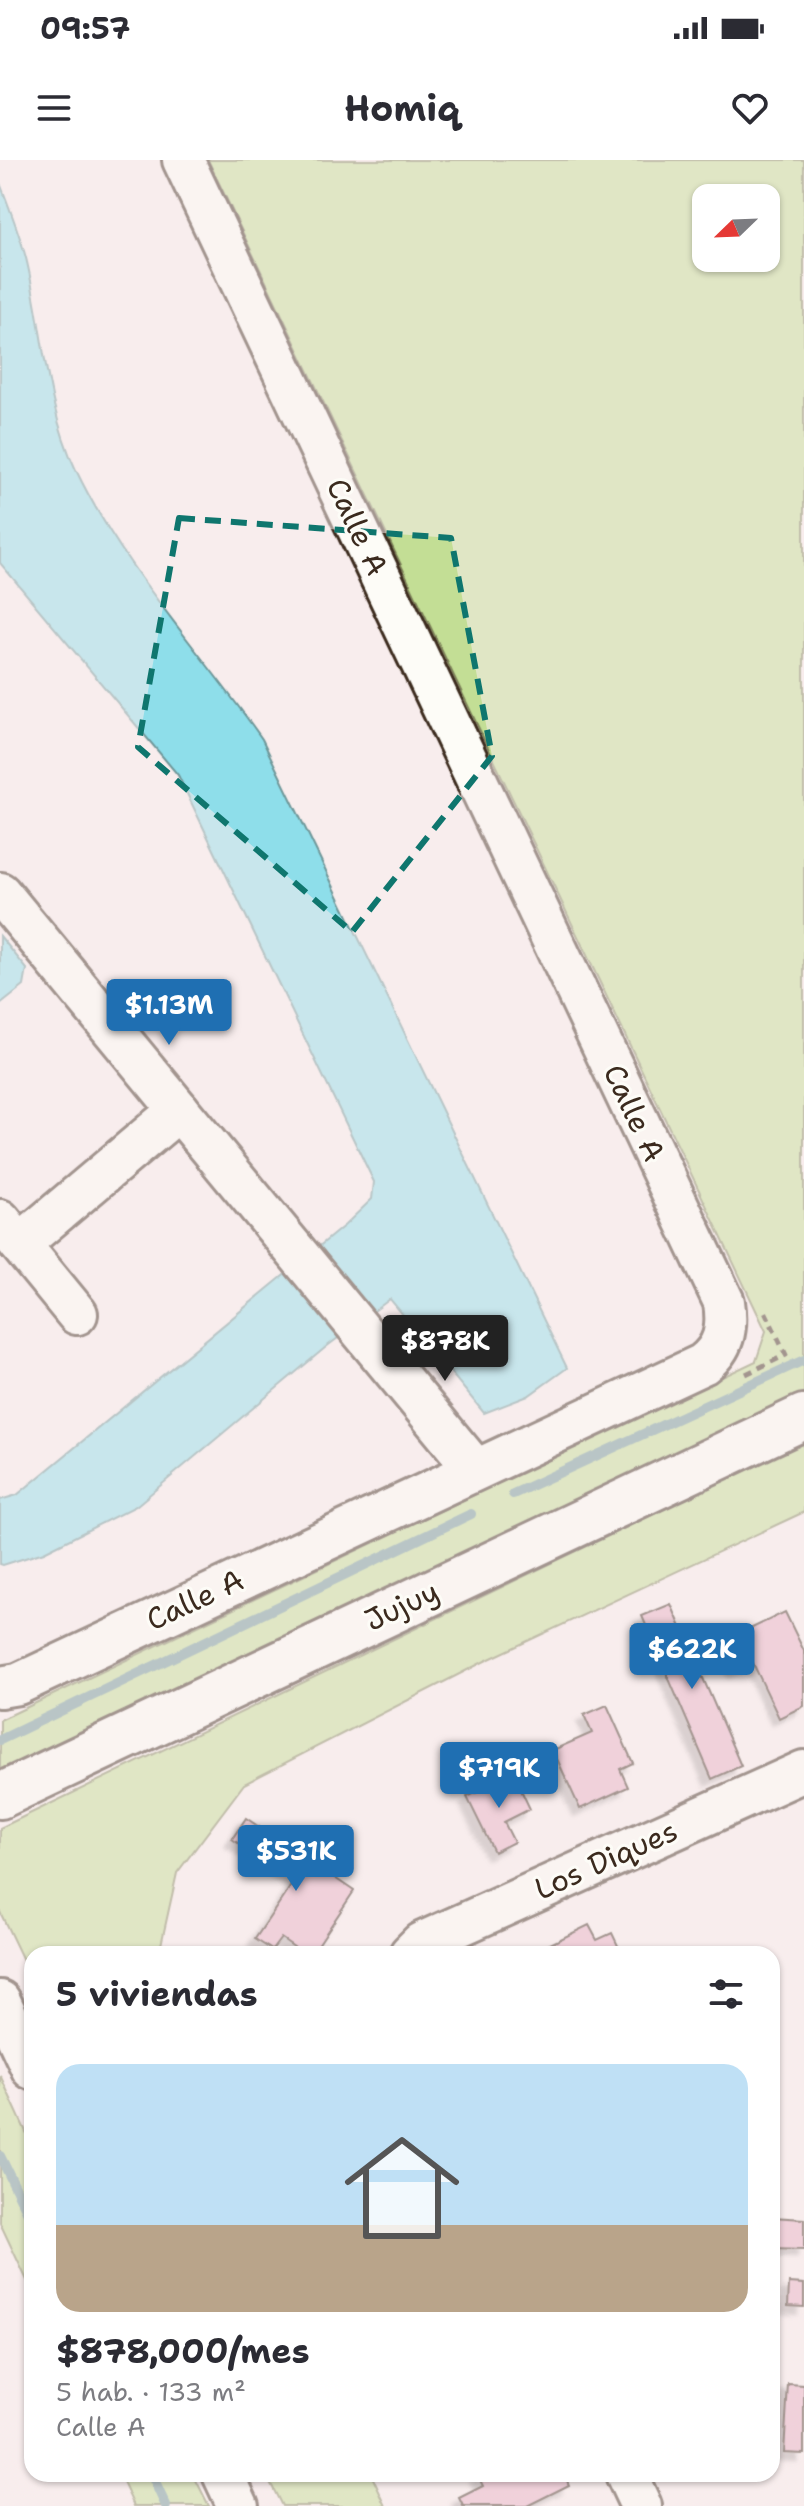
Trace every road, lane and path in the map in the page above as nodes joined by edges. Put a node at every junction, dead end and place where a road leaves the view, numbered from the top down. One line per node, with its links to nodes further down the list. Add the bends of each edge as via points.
1 (183, 160): 7 (street, Calle A, via 724,1302 724,1336 717,1353 703,1364)
2 (0, 893): 3 (street)
3 (179, 1110): 4 (street); 7 (street)
4 (10, 1232): 5 (street)
5 (77, 1314)
6 (804, 1417): 10 (street, Jujuy)
7 (475, 1469): 8 (street, Calle A, via 18,1684)
8 (0, 1687)
9 (804, 1771): 11 (street, Los Diques)
10 (0, 1796)
11 (418, 1946)
12 (0, 2001): 13 (street)
13 (24, 2052)
14 (227, 2482): 16 (street)
15 (630, 2482): 17 (street)
16 (238, 2506)
17 (641, 2506)

